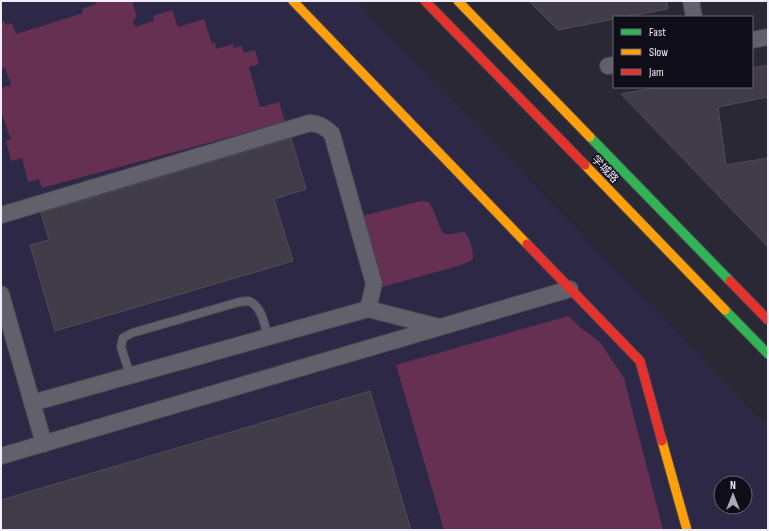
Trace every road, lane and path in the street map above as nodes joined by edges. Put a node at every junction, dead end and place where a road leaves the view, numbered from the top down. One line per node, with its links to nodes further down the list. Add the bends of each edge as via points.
1 (293, 1): 9 (main road)
2 (425, 1): 15 (main road, 学城路)
3 (458, 1): 12 (main road, 学城路)
4 (691, 1): 5 (street)
5 (694, 16)
6 (768, 37): 7 (street)
7 (753, 40)
8 (1, 215): 11 (street, via 310,124 318,124 332,134 374,284)
9 (570, 289): 13 (street); 20 (main road, via 640,361)
10 (1, 294): 17 (street)
11 (368, 309): 13 (street); 14 (street)
12 (768, 320)
13 (439, 327): 18 (street)
14 (268, 336): 16 (street); 16 (lane, via 256,305 248,301 238,302 132,333 123,338 121,347)
15 (768, 354)
16 (130, 375): 17 (street)
17 (32, 403): 18 (street)
18 (44, 444): 19 (street)
19 (1, 456)
20 (687, 530)

